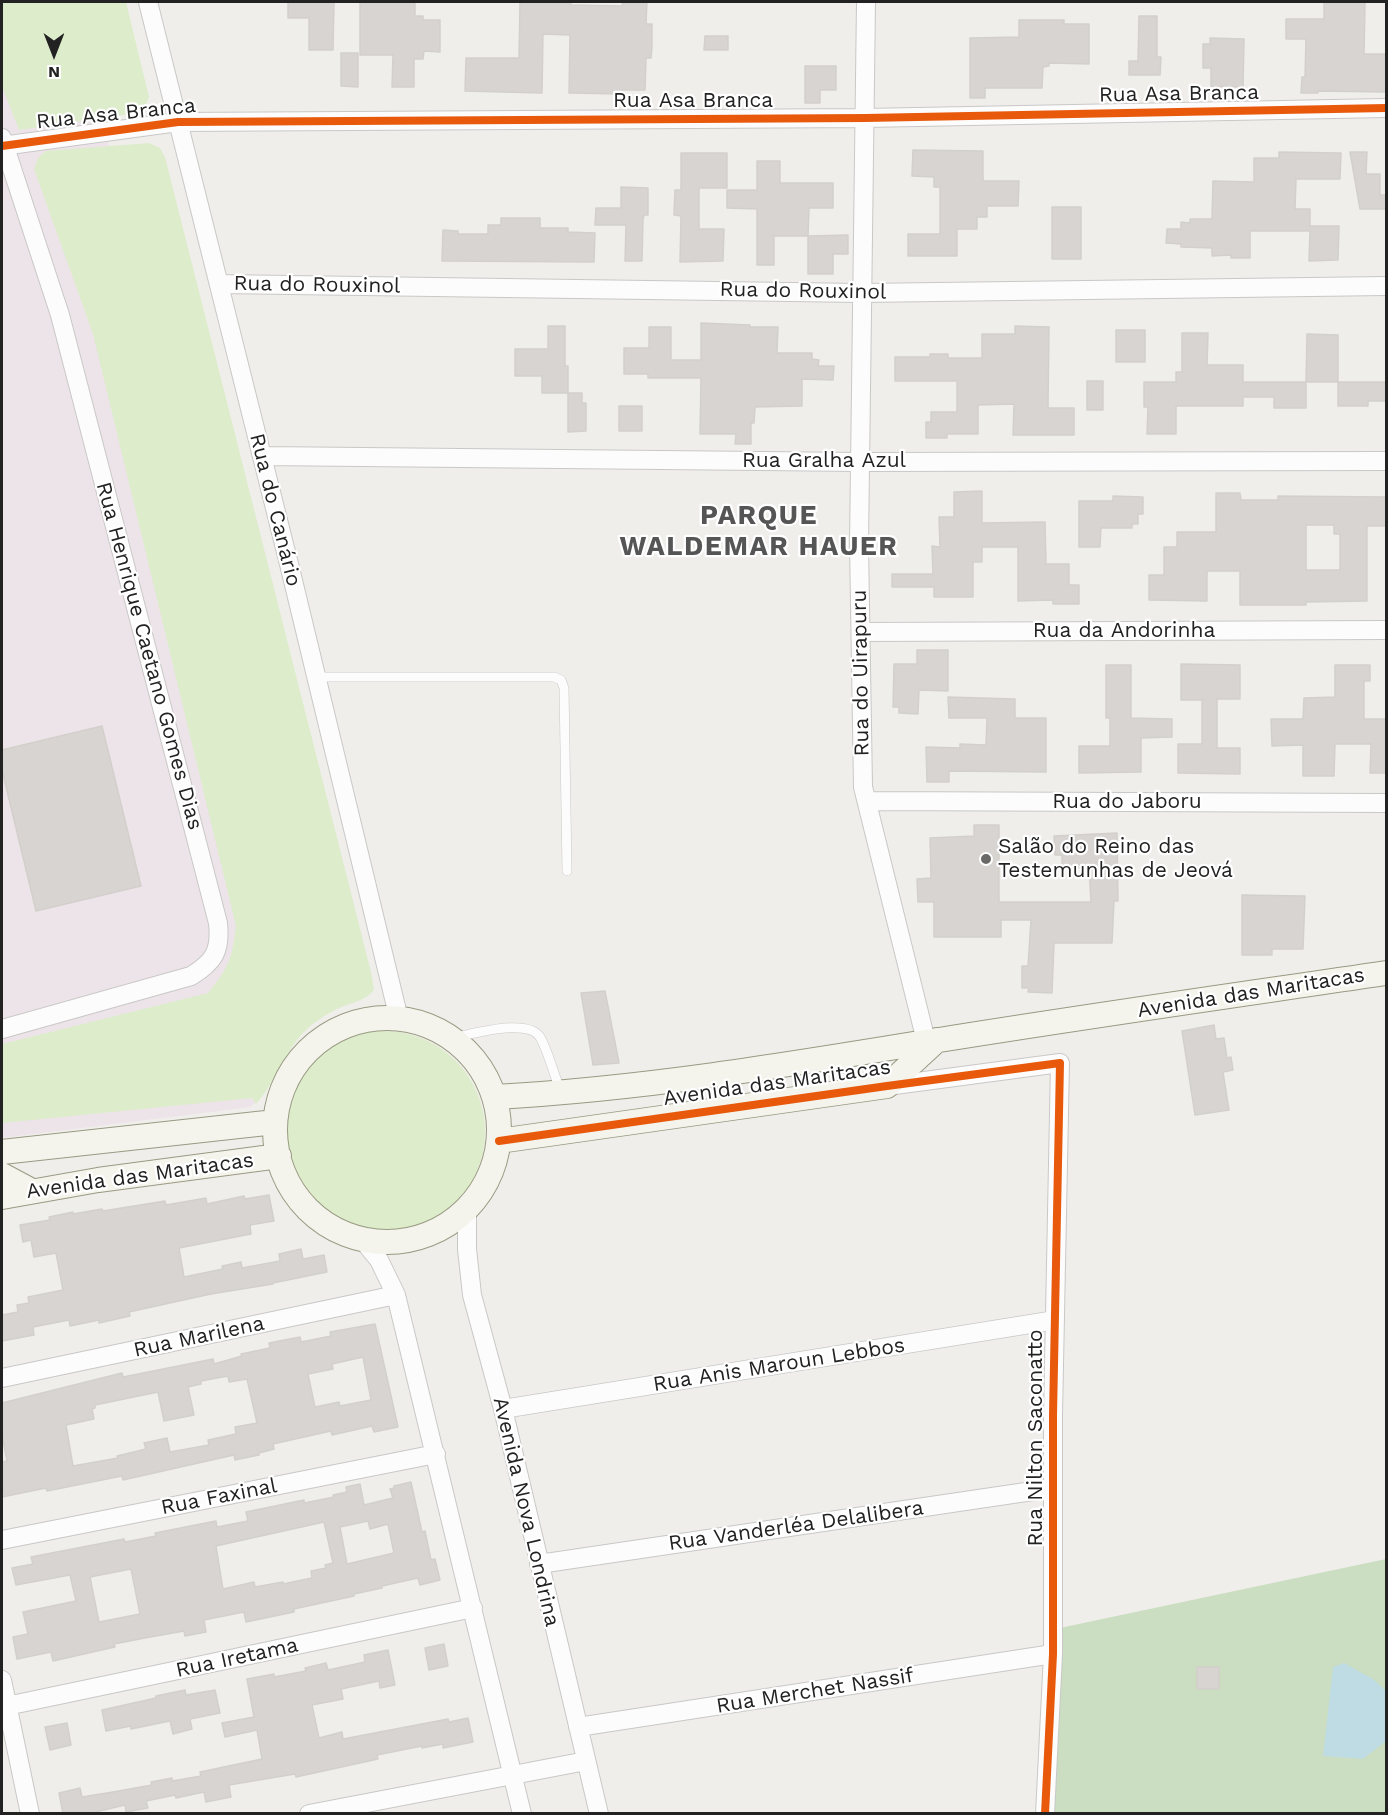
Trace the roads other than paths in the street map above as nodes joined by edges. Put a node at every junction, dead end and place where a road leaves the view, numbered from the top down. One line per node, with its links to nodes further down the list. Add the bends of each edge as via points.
1 (148, 2): 5 (street, Rua do Canário)
2 (866, 2): 4 (street, Rua do Uirapuru)
3 (1386, 108): 4 (street, Rua Asa Branca)
4 (865, 118): 5 (street, Rua Asa Branca); 9 (street, Rua do Uirapuru)
5 (178, 122): 6 (street, Rua Asa Branca); 7 (street, Rua do Canário)
6 (2, 143): 21 (street, Rua Henrique Caetano Gomes Dias, via 60,315 218,923 219,942 212,960 191,976)
7 (219, 284): 9 (street, Rua do Rouxinol); 10 (street, Rua do Canário)
8 (1386, 286): 9 (street, Rua do Rouxinol)
9 (862, 292): 12 (street, Rua do Uirapuru)
10 (262, 456): 12 (street, Rua Gralha Azul); 15 (street, Rua do Canário)
11 (1386, 461): 12 (street, Rua Gralha Azul)
12 (860, 462): 14 (street, Rua do Uirapuru)
13 (1386, 630): 14 (street, Rua da Andorinha)
14 (861, 632): 16 (street, Rua do Uirapuru, via 863,787)
15 (316, 677): 18 (lane, via 561,680); 20 (street, Rua do Canário)
16 (867, 801): 17 (street, Rua do Jaboru); 23 (street, Rua do Uirapuru)
17 (1386, 803)
18 (567, 871)
19 (1386, 973): 23 (street, Avenida das Maritacas)
20 (399, 1019): 22 (street, via 426,1025); 30 (street, via 373,1019 325,1036 290,1073)
21 (2, 1029)
22 (451, 1038): 27 (lane, via 517,1026 530,1029 539,1036); 28 (street, via 478,1064)
23 (931, 1044): 25 (street, Avenida das Maritacas); 26 (street, Avenida das Maritacas)
24 (1060, 1064): 26 (street, Avenida das Maritacas); 40 (street, Rua Nilton Saconatto)
25 (658, 1081): 27 (street, Avenida das Maritacas); 29 (street)
26 (887, 1086): 29 (street, Avenida das Maritacas)
27 (560, 1092): 28 (street, Avenida das Maritacas)
28 (495, 1097): 31 (street)
29 (664, 1117): 31 (street, Avenida das Maritacas)
30 (275, 1122): 32 (street, Avenida das Maritacas); 33 (street)
31 (499, 1142): 37 (street, via 483,1187)
32 (2, 1152)
33 (279, 1156): 35 (street, Avenida das Maritacas); 38 (street, via 296,1195 314,1215)
34 (2, 1176): 35 (street)
35 (32, 1191): 36 (street, Avenida das Maritacas)
36 (2, 1197)
37 (467, 1208): 38 (street, via 445,1226 418,1237); 42 (street, Avenida Nova Londrina, via 472,1295)
38 (362, 1239): 39 (street, via 380,1260)
39 (396, 1295): 41 (street, Rua Marilena); 43 (street)
40 (1055, 1320): 42 (street, Rua Anis Maroun Lebbos); 44 (street, Rua Nilton Saconatto)
41 (2, 1378)
42 (503, 1409): 46 (street, Avenida Nova Londrina)
43 (436, 1454): 45 (street, Rua Faxinal); 47 (street)
44 (1053, 1488): 46 (street, Rua Vanderléa Delalibera); 48 (street, Rua Nilton Saconatto)
45 (2, 1540)
46 (539, 1564): 51 (street, Avenida Nova Londrina)
47 (473, 1608): 50 (street, Rua Iretama); 53 (street)
48 (1053, 1654): 51 (street, Rua Merchet Nassif); 58 (street, Rua Nilton Saconatto)
49 (2, 1680): 50 (street)
50 (4, 1707): 54 (street)
51 (578, 1727): 52 (street, Avenida Nova Londrina)
52 (586, 1761): 53 (street); 57 (street, Avenida Nova Londrina)
53 (513, 1773): 55 (street); 56 (street)
54 (30, 1814)
55 (309, 1814)
56 (522, 1814)
57 (599, 1814)
58 (1045, 1814)

